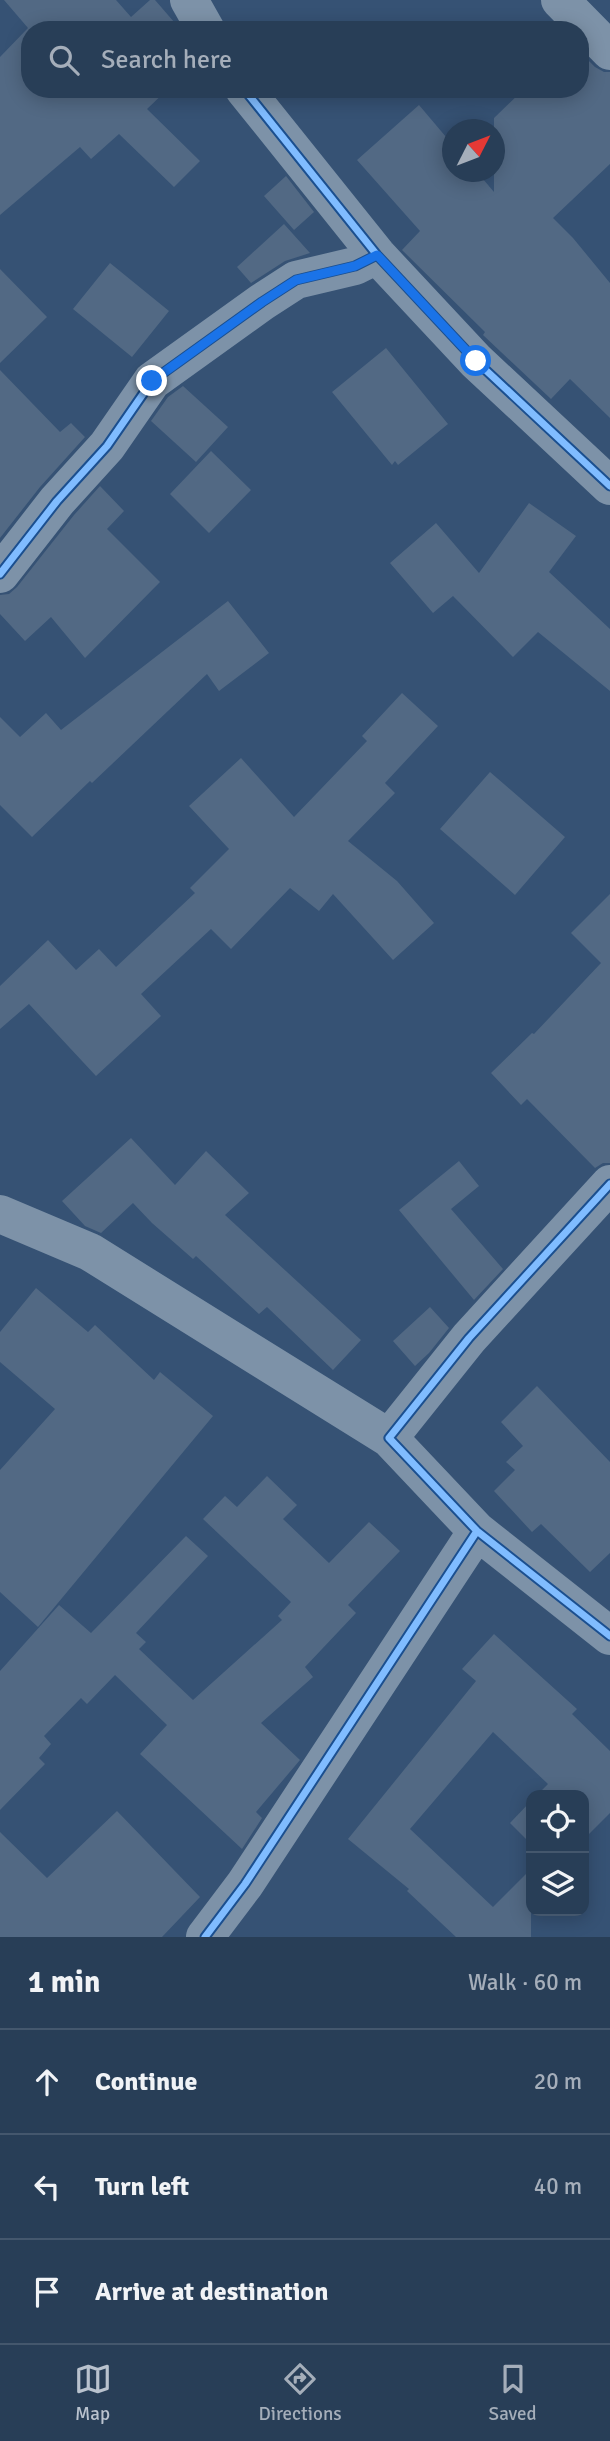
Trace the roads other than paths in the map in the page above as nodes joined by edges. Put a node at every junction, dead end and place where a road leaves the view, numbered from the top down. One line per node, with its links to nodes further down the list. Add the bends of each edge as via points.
1 (189, 0): 3 (street)
2 (561, 0): 4 (street)
3 (201, 21)
4 (581, 21)
5 (589, 29): 6 (street)
6 (610, 51)
7 (251, 98): 8 (street)
8 (377, 255): 9 (street, via 476,361); 10 (street, via 355,266 296,280 152,381 107,446)
9 (610, 486)
10 (0, 574)
11 (610, 1184): 13 (street, via 470,1338)
12 (0, 1214): 13 (street, via 90,1252)
13 (389, 1438): 14 (street)
14 (477, 1531): 15 (street); 16 (street, via 245,1884)
15 (610, 1636)
16 (205, 1937)

